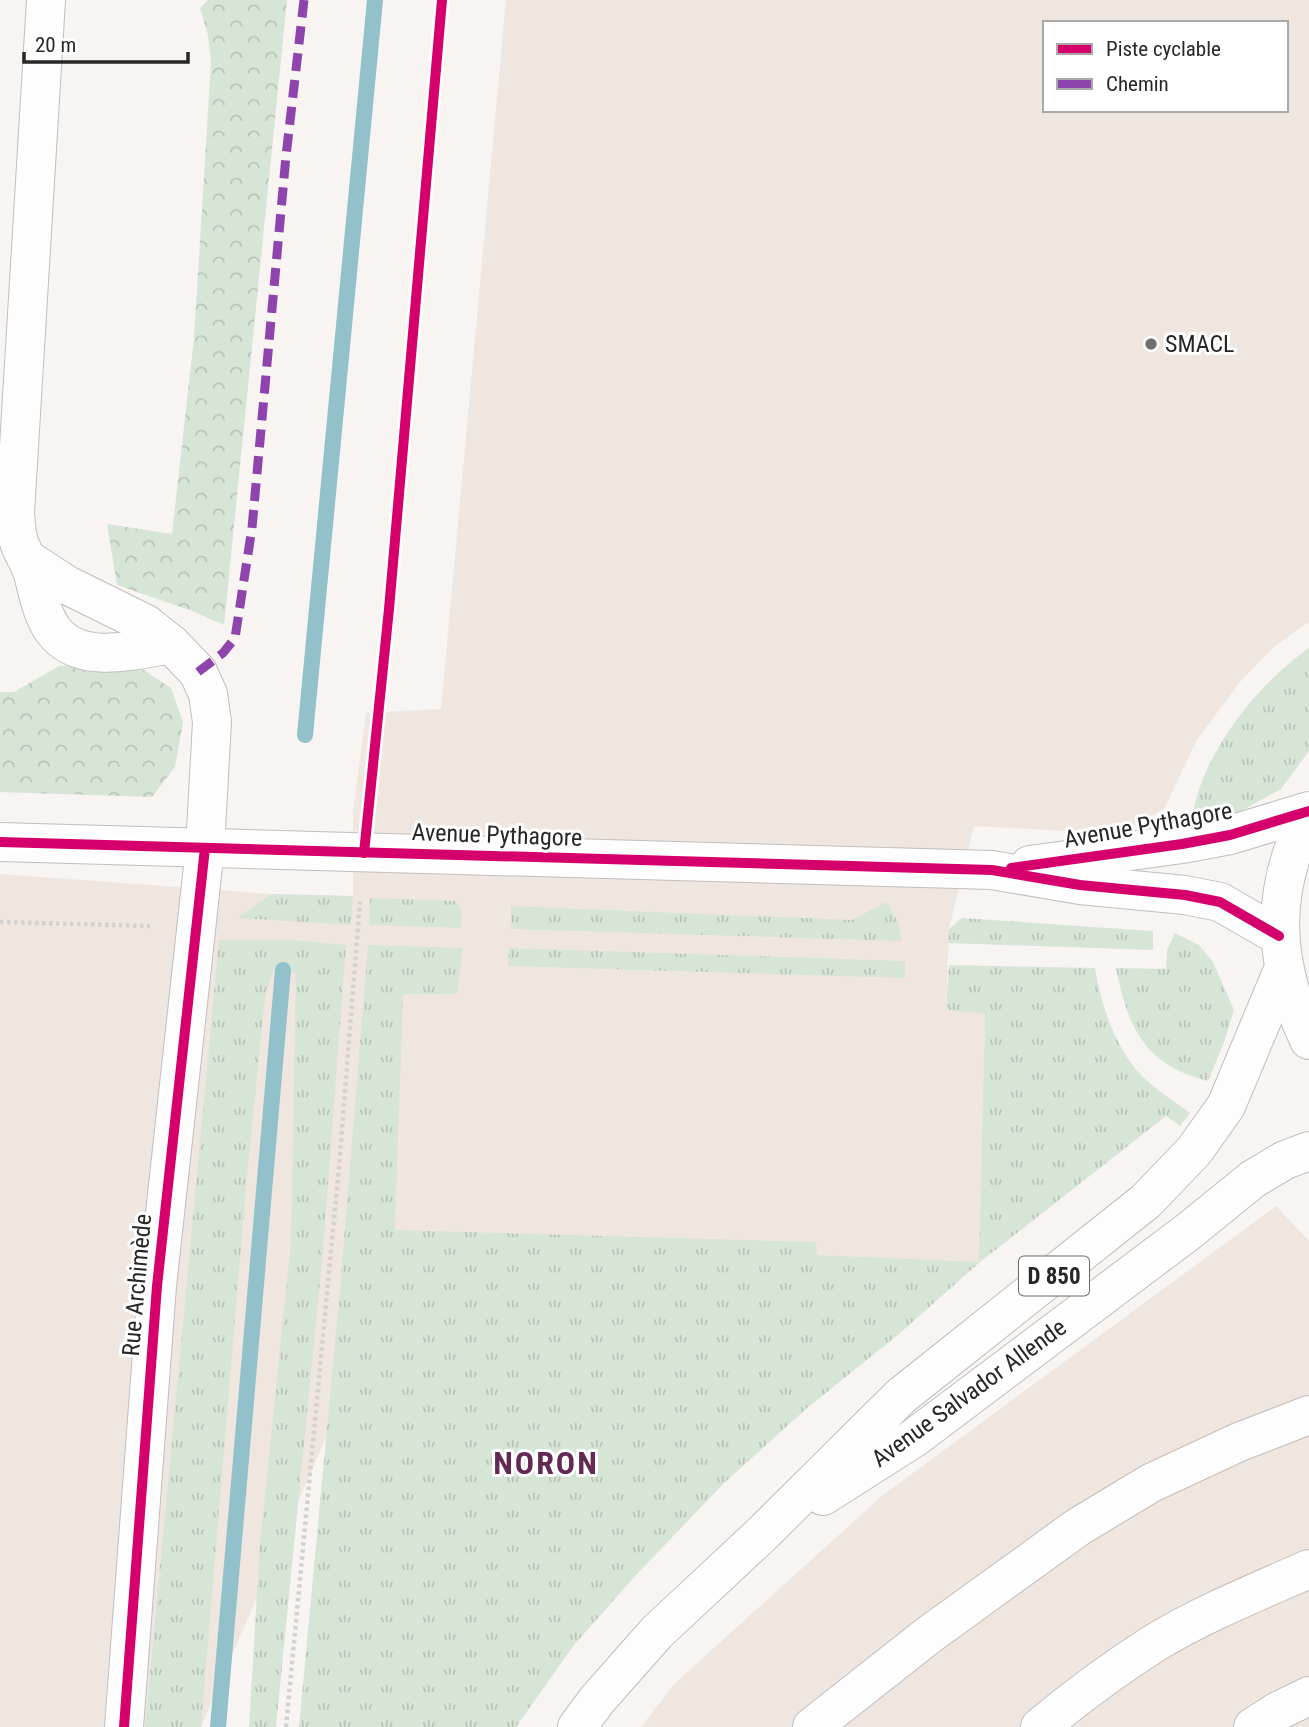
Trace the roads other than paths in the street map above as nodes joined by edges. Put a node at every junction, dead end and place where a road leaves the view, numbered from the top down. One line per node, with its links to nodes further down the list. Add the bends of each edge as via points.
1 (46, 0): 2 (street, via 15,513 20,546)
2 (30, 561): 3 (street, Rue Archimède, via 146,624); 3 (street, via 43,609 63,641 85,651 106,653)
3 (171, 644): 6 (street, Rue Archimède, via 198,672 208,694 212,722)
4 (1309, 812): 7 (street, Avenue Pythagore, via 1182,844); 8 (street, via 1290,858 1280,909)
5 (0, 842): 6 (street, Avenue Pythagore)
6 (205, 848): 7 (street, Avenue Pythagore); 15 (street, Rue Archimède, via 157,1286)
7 (992, 870): 8 (street, Avenue Pythagore, via 1220,902)
8 (1281, 953): 9 (street, via 1294,1007); 12 (street, Avenue Salvador Allende / D 850, via 1226,1106 1194,1151 1146,1201 901,1396)
9 (1309, 1040)
10 (1309, 1151): 12 (street, Avenue Salvador Allende / D 850, via 1253,1179 914,1438)
11 (1309, 1415): 17 (street, via 1151,1483 1078,1527)
12 (762, 1534): 16 (street, Avenue Salvador Allende / D 850, via 657,1632)
13 (1309, 1569): 18 (street, via 1155,1643)
14 (1309, 1696): 19 (street)
15 (124, 1727)
16 (577, 1727)
17 (812, 1727)
18 (1040, 1727)
19 (1253, 1727)

